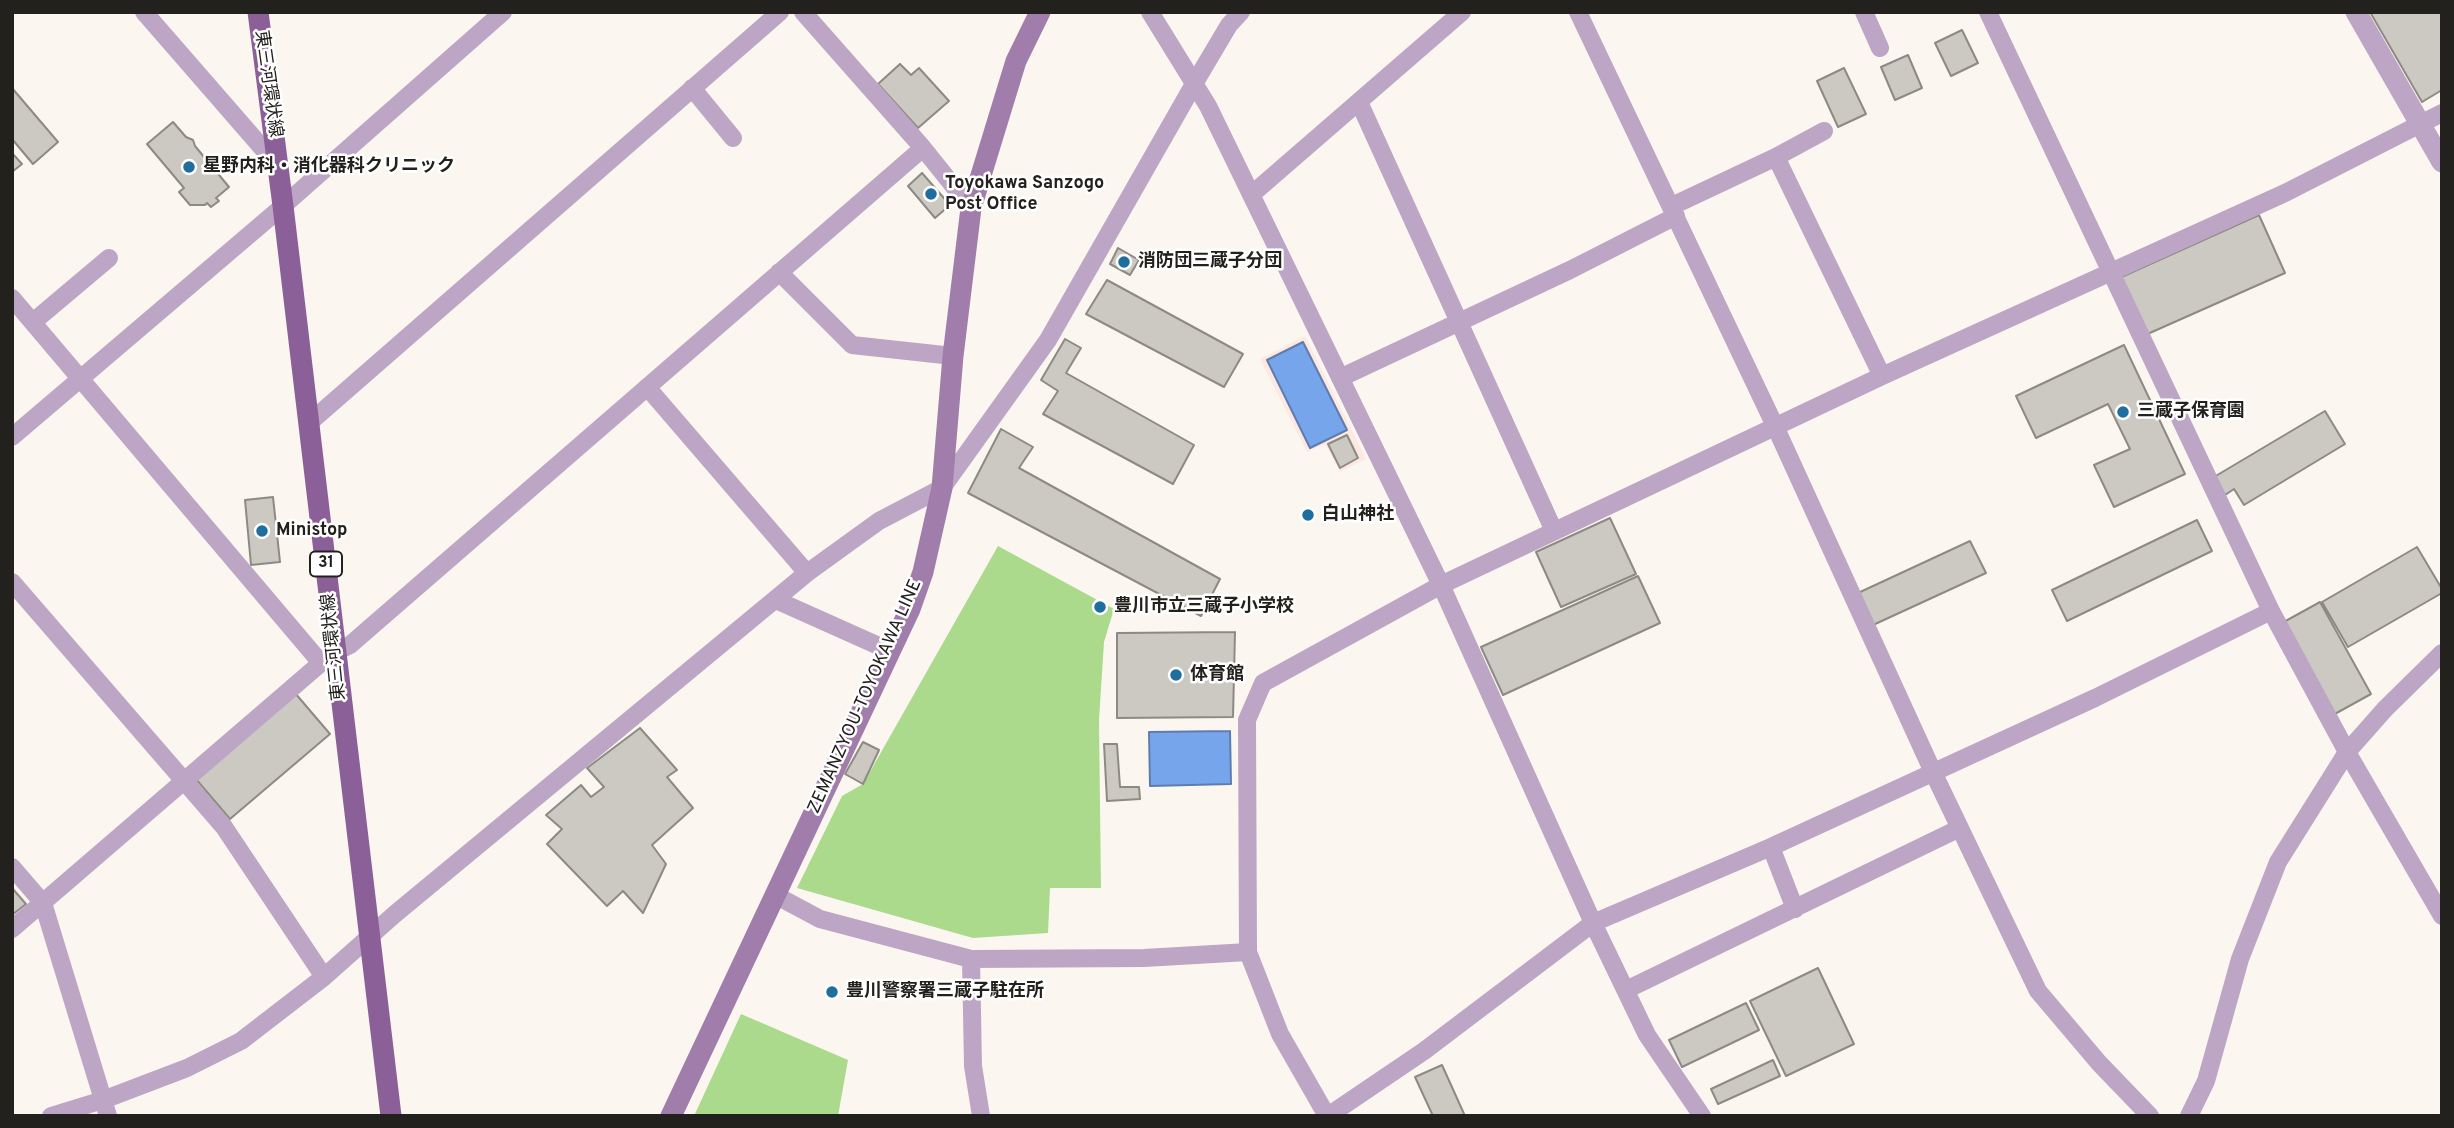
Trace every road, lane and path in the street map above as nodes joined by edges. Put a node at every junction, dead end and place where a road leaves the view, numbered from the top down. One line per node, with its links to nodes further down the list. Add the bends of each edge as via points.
1 (144, 12): 25 (street)
2 (257, 12): 25 (main road, 東三河環状線 / 31)
3 (503, 12): 27 (street)
4 (780, 12): 16 (street)
5 (803, 12): 22 (street)
6 (1040, 12): 28 (main road, ZEMANZYOU-TOYOKAWA LINE, via 1016,61)
7 (1150, 12): 15 (street)
8 (1241, 12): 15 (street)
9 (1462, 12): 17 (street)
10 (1578, 12): 29 (street)
11 (1864, 12): 14 (street)
12 (1987, 12): 31 (street)
13 (2356, 12): 19 (street)
14 (1880, 48)
15 (1194, 84): 26 (street); 44 (street, via 1048,340)
16 (692, 88): 21 (street); 41 (street)
17 (1359, 102): 26 (street); 35 (street)
18 (2442, 113): 19 (street)
19 (2421, 125): 24 (street); 31 (street, via 2285,194)
20 (1824, 131): 23 (street)
21 (733, 138)
22 (923, 148): 28 (street); 32 (street)
23 (1776, 157): 29 (street); 37 (street)
24 (2442, 162)
25 (278, 166): 27 (main road, 東三河環状線 / 31)
26 (1251, 195): 38 (street)
27 (284, 206): 39 (street); 41 (main road, 東三河環状線 / 31)
28 (971, 208): 36 (main road, ZEMANZYOU-TOYOKAWA LINE)
29 (1674, 211): 35 (street); 42 (street)
30 (109, 258): 34 (street)
31 (2110, 271): 37 (street); 50 (street)
32 (779, 272): 36 (street, via 852,345); 40 (street)
33 (12, 298): 34 (street)
34 (33, 322): 39 (street)
35 (1460, 322): 38 (street); 45 (street)
36 (953, 356): 44 (main road, ZEMANZYOU-TOYOKAWA LINE)
37 (1882, 376): 42 (street)
38 (1340, 378): 48 (street)
39 (79, 379): 43 (street); 53 (street)
40 (647, 387): 46 (street); 53 (street, via 351,645)
41 (309, 423): 53 (main road, 東三河環状線 / 31)
42 (1775, 426): 45 (street); 55 (street)
43 (12, 437)
44 (942, 488): 46 (street, via 879,521); 51 (main road, ZEMANZYOU-TOYOKAWA LINE, via 923,572)
45 (1554, 531): 48 (street)
46 (807, 573): 49 (street)
47 (12, 582): 56 (street)
48 (1441, 585): 64 (street); 67 (street, via 1263,683 1247,720)
49 (776, 600): 51 (street); 66 (street)
50 (2271, 611): 54 (street); 55 (street)
51 (890, 652): 60 (main road, ZEMANZYOU-TOYOKAWA LINE)
52 (2442, 653): 54 (street)
53 (328, 657): 56 (street); 66 (main road, 東三河環状線 / 31)
54 (2347, 752): 63 (street); 79 (street, via 2278,862 2240,959 2206,1081)
55 (1933, 772): 57 (street); 58 (street)
56 (183, 781): 61 (street); 69 (street, via 224,827)
57 (1960, 828): 62 (street); 78 (street, via 2038,991)
58 (1771, 847): 62 (street); 64 (street)
59 (12, 867): 61 (street)
60 (775, 895): 68 (street, via 820,919); 74 (main road, ZEMANZYOU-TOYOKAWA LINE)
61 (43, 903): 65 (street); 71 (street)
62 (1796, 909): 70 (street)
63 (2442, 916)
64 (1593, 923): 70 (street); 76 (street, via 1424,1051)
65 (12, 929)
66 (371, 935): 69 (street); 73 (main road, 東三河環状線 / 31)
67 (1248, 952): 68 (street); 76 (street, via 1280,1034)
68 (971, 959): 75 (street, via 973,1066)
69 (324, 977): 71 (street, via 241,1041)
70 (1626, 990): 77 (street, via 1647,1035)
71 (106, 1108): 72 (street)
72 (51, 1116)
73 (391, 1116)
74 (671, 1116)
75 (981, 1116)
76 (1328, 1116)
77 (1702, 1116)
78 (2150, 1116)
79 (2189, 1116)

